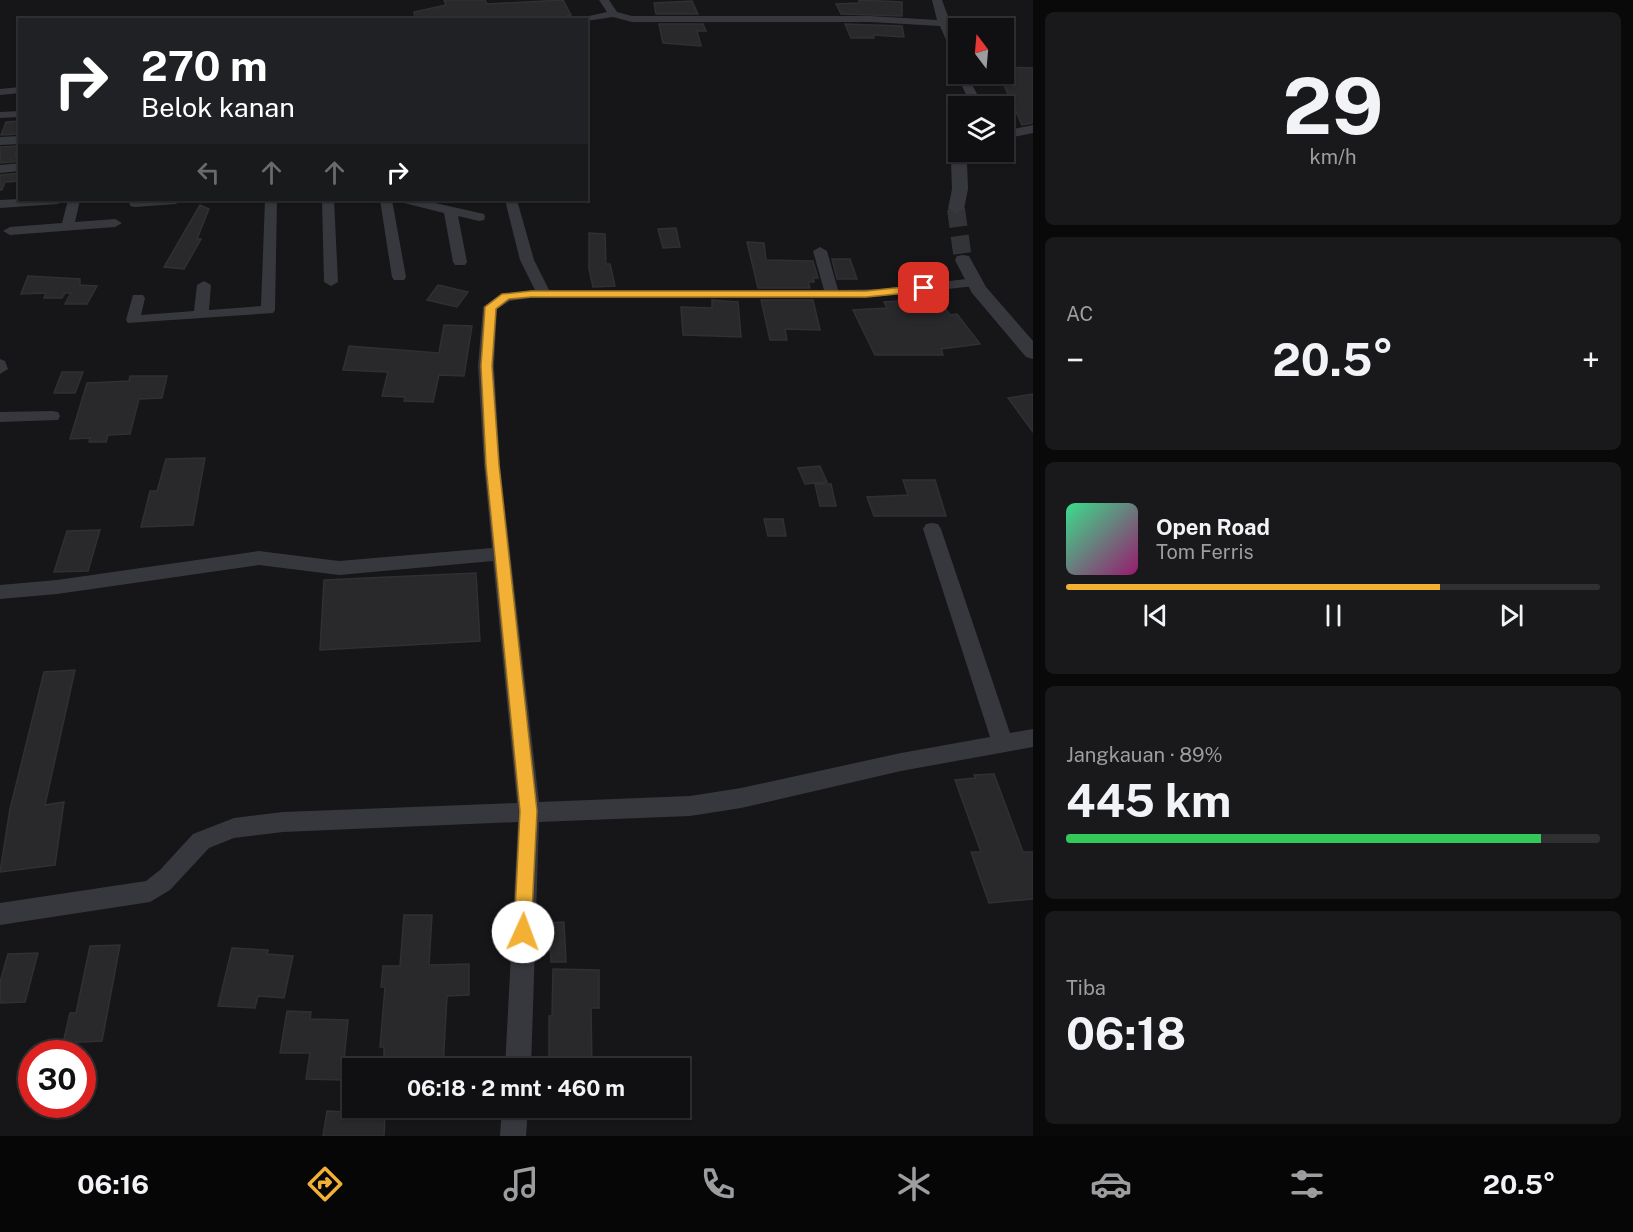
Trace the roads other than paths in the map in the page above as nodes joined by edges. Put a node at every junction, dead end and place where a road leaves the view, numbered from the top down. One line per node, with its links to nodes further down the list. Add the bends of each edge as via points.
1 (604, 0): 3 (street)
2 (937, 0): 5 (street)
3 (613, 14): 4 (street); 5 (street, via 632,19)
4 (588, 18)
5 (942, 23): 6 (street)
6 (948, 35)
7 (18, 90): 8 (street)
8 (0, 92)
9 (18, 114): 10 (street)
10 (0, 115)
11 (1033, 129): 12 (street)
12 (1014, 133)
13 (18, 140): 14 (street)
14 (0, 141)
15 (961, 162): 28 (street)
16 (18, 167): 17 (street)
17 (0, 169)
18 (44, 201): 27 (street)
19 (74, 201): 32 (street)
20 (135, 201): 21 (street)
21 (162, 201)
22 (271, 201): 46 (street, via 268,310)
23 (328, 201): 39 (street)
24 (386, 201): 38 (street)
25 (413, 201): 29 (street)
26 (511, 201): 35 (street)
27 (0, 204)
28 (956, 208)
29 (450, 209): 30 (street); 37 (street)
30 (479, 217)
31 (115, 223): 32 (street)
32 (68, 226): 33 (street)
33 (10, 231)
34 (820, 250): 44 (street)
35 (526, 260): 42 (street); 43 (street)
36 (963, 260): 40 (street)
37 (460, 262)
38 (399, 277)
39 (331, 282)
40 (975, 282): 44 (street, via 904,292); 47 (street)
41 (204, 285): 46 (street)
42 (544, 293): 43 (street); 44 (street)
43 (518, 294): 53 (street, via 490,307 487,330 492,465)
44 (832, 294)
45 (138, 298): 46 (street, via 134,320)
46 (201, 315)
47 (1033, 352)
48 (0, 364): 49 (street)
49 (0, 369)
50 (52, 416): 51 (street)
51 (0, 417)
52 (932, 529): 56 (street)
53 (502, 554): 54 (street, via 339,568 259,558); 57 (street)
54 (0, 592)
55 (1032, 741): 56 (street)
56 (1003, 744): 57 (street, via 690,806)
57 (529, 811): 58 (street, via 284,822 225,830 203,840 162,885 150,891); 59 (street)
58 (0, 914)
59 (518, 1058)
60 (514, 1118): 61 (street)
61 (513, 1136)

